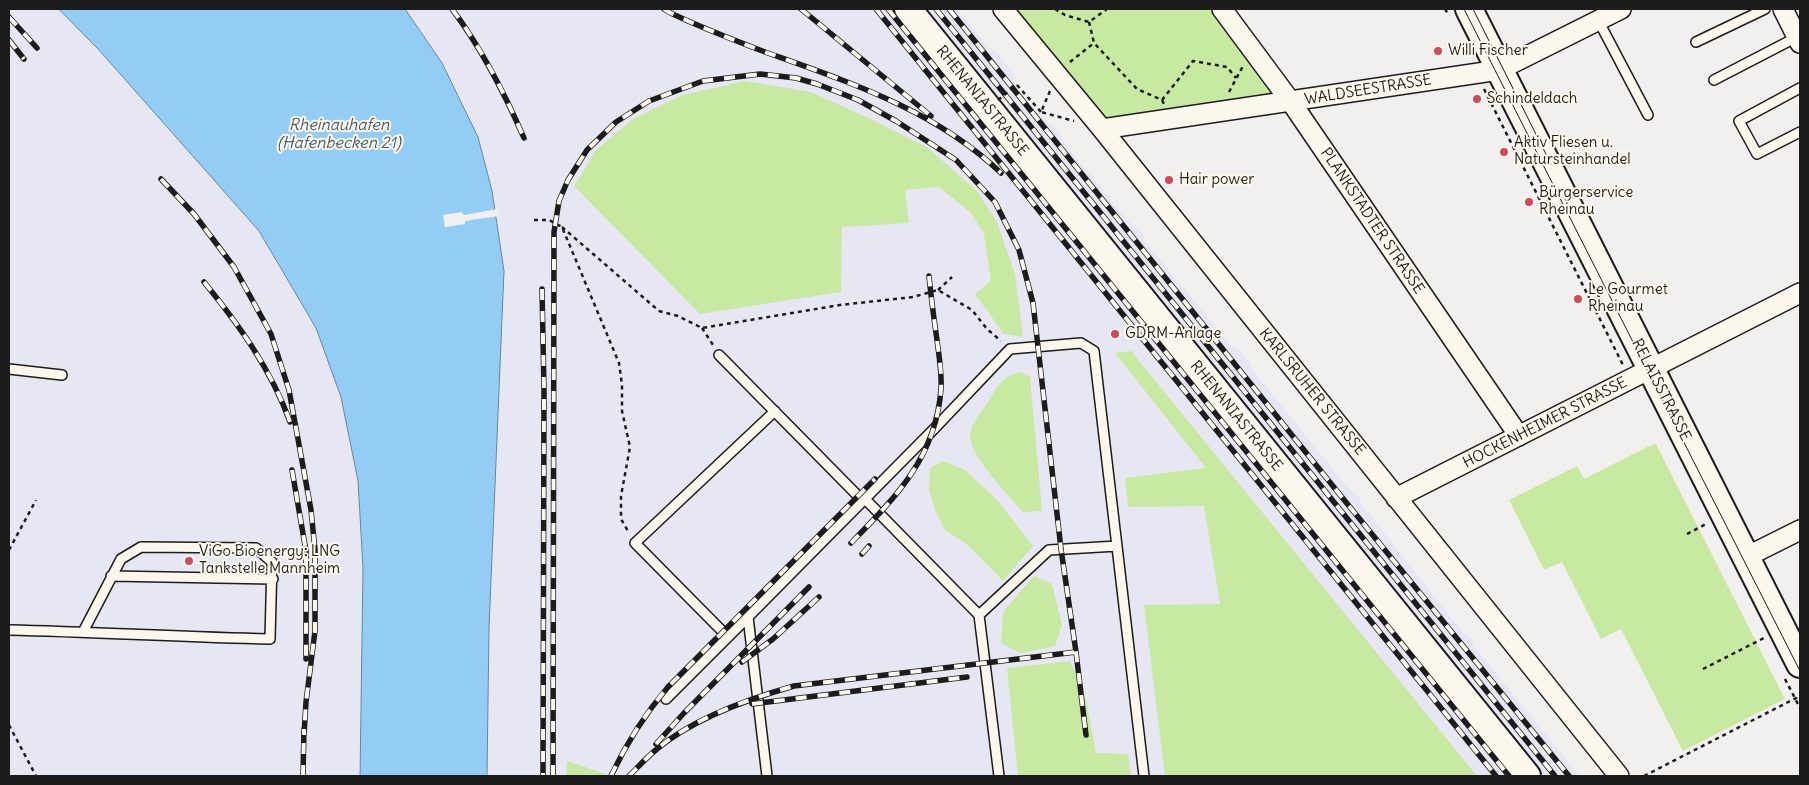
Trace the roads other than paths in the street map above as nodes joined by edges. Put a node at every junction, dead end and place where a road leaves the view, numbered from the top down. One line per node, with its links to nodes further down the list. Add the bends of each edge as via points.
1 (908, 9): 42 (street, RHENANIASTRASSE)
2 (1003, 9): 16 (street, KARLSRUHER STRASSE)
3 (1222, 9): 14 (street, PLANKSTADTER STRASSE)
4 (1469, 9): 11 (street, RELAISSTRASSE)
5 (1621, 9): 8 (street, WALDSEESTRASSE)
6 (1765, 9): 10 (lane)
7 (1783, 9): 9 (street)
8 (1598, 20): 11 (street, WALDSEESTRASSE); 15 (lane)
9 (1799, 40): 12 (lane)
10 (1696, 42)
11 (1499, 70): 14 (street, WALDSEESTRASSE); 20 (street, RELAISSTRASSE)
12 (1714, 80)
13 (1800, 88): 17 (lane, via 1739,121 1757,154)
14 (1291, 102): 16 (street, WALDSEESTRASSE); 24 (street, PLANKSTADTER STRASSE)
15 (1648, 115)
16 (1102, 129): 25 (street, KARLSRUHER STRASSE)
17 (1800, 132)
18 (1800, 293): 20 (street, HOCKENHEIMER STRASSE)
19 (719, 355): 23 (lane)
20 (1650, 369): 24 (street, HOCKENHEIMER STRASSE); 29 (street, RELAISSTRASSE)
21 (9, 370): 22 (lane)
22 (62, 375)
23 (774, 411): 26 (lane); 36 (lane, via 635,543)
24 (1519, 436): 25 (street, HOCKENHEIMER STRASSE)
25 (1396, 498): 43 (street, KARLSRUHER STRASSE)
26 (864, 500): 28 (lane, via 1010,349 1081,343 1094,351); 32 (lane); 33 (lane)
27 (1800, 530): 29 (street)
28 (1118, 546): 32 (lane, via 1050,550); 41 (lane)
29 (1746, 557): 37 (street, RELAISSTRASSE)
30 (111, 576): 31 (lane); 31 (lane, via 121,558 141,547 256,548 272,562); 35 (lane)
31 (273, 579): 35 (lane, via 270,639)
32 (980, 615): 40 (lane)
33 (748, 617): 36 (lane); 39 (lane)
34 (9, 630): 35 (lane)
35 (83, 632)
36 (728, 637): 38 (lane)
37 (1800, 664)
38 (666, 699)
39 (767, 776)
40 (999, 776)
41 (1144, 776)
42 (1527, 776)
43 (1619, 776)

